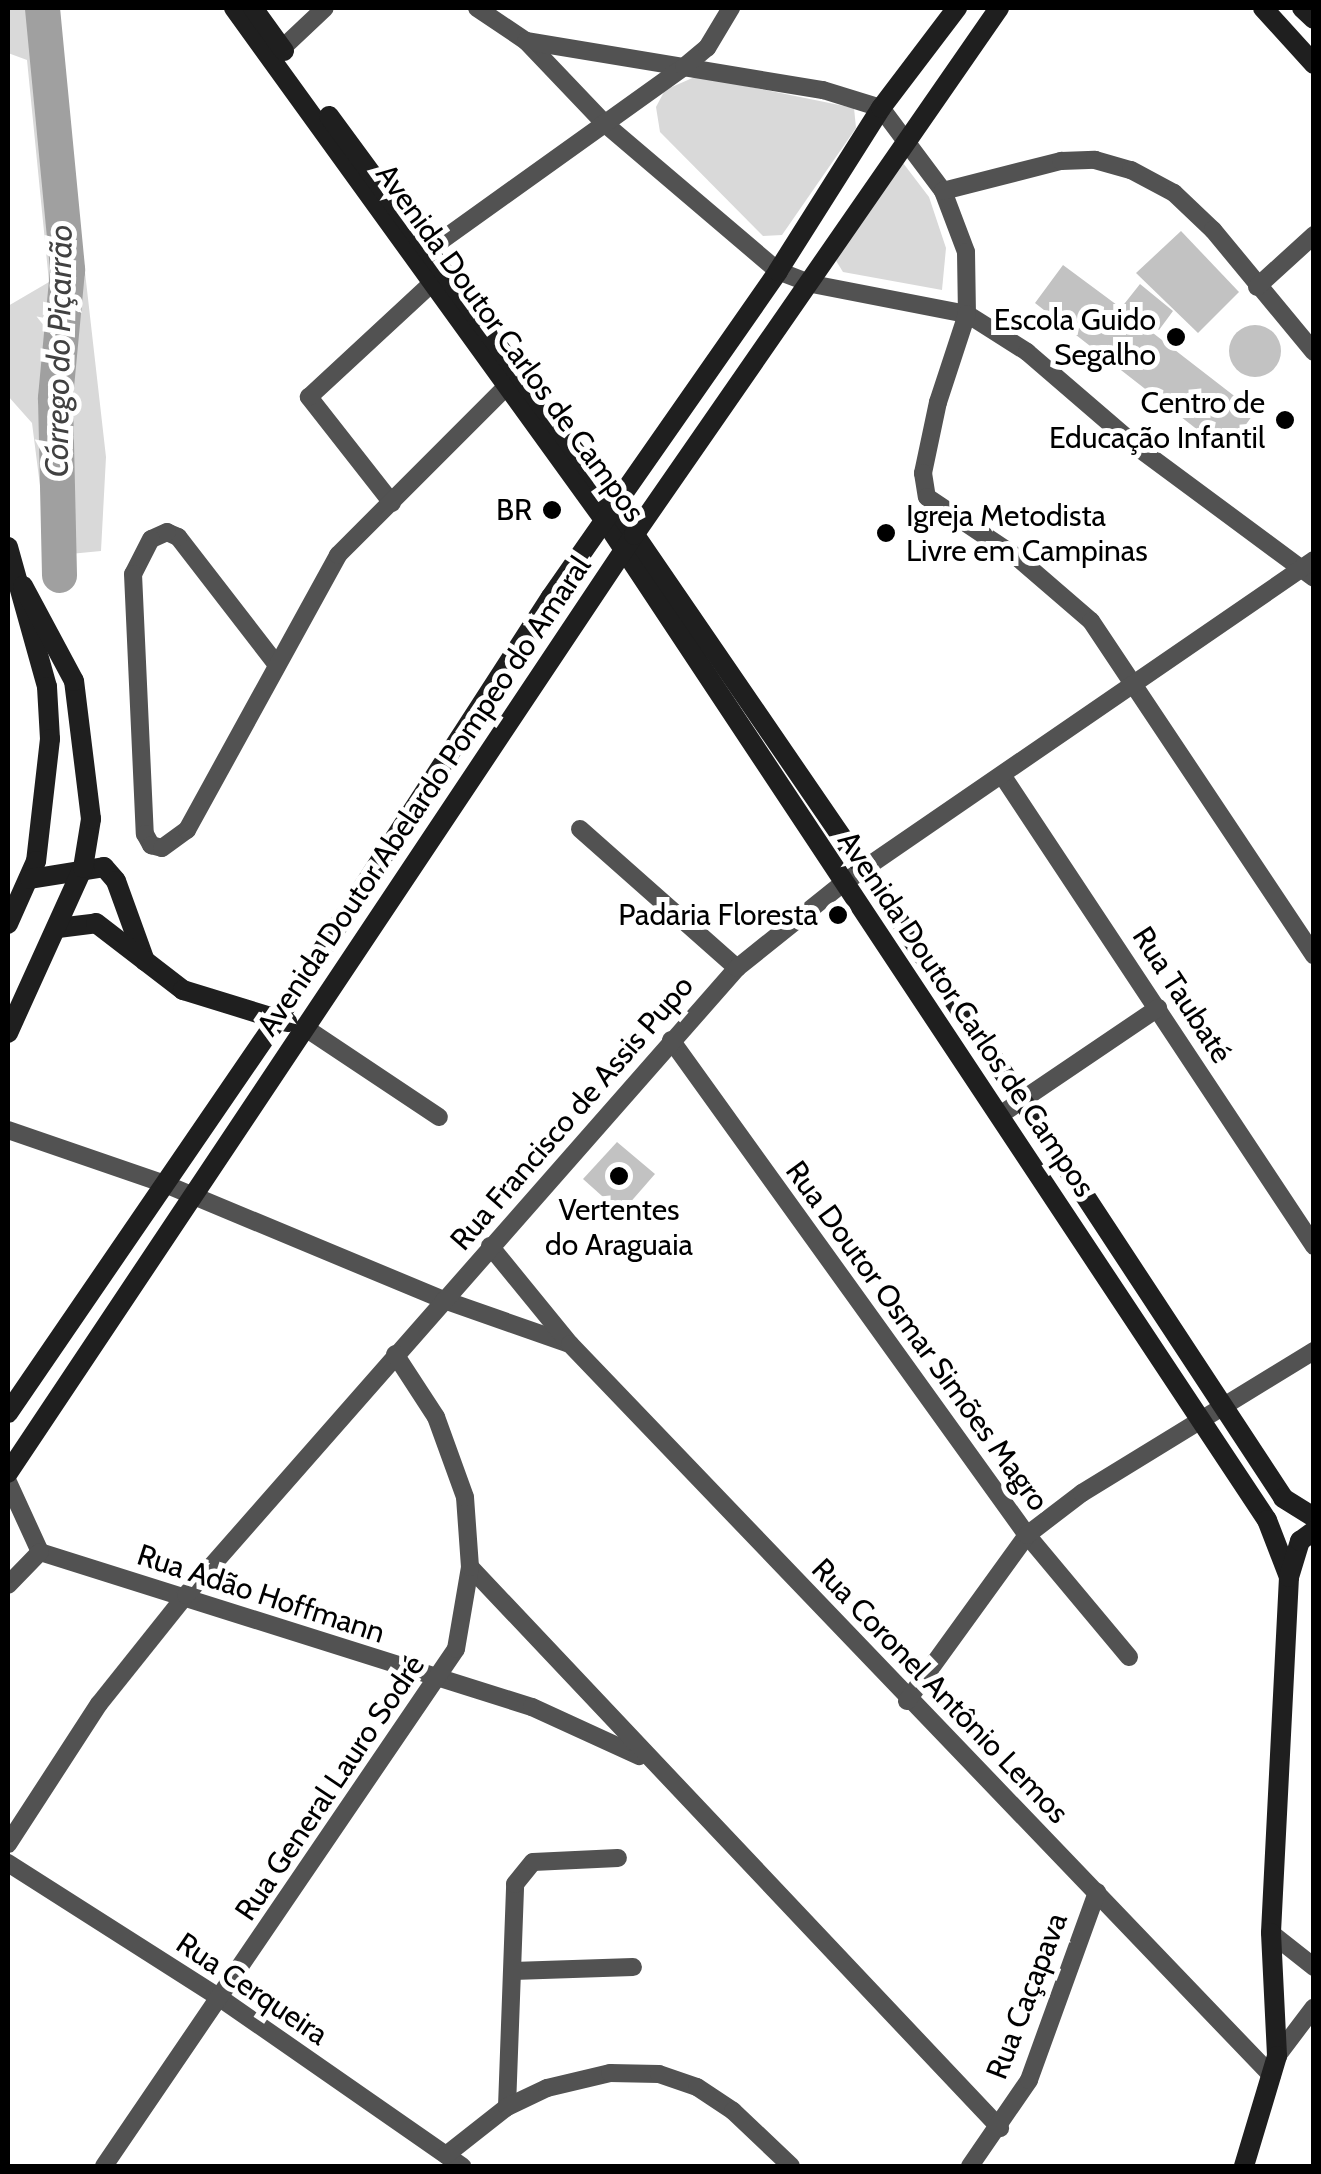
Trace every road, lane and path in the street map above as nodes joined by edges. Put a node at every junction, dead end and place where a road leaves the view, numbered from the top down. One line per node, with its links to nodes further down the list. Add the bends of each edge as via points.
1 (234, 8): 12 (main road, Avenida Doutor Carlos de Campos)
2 (253, 8): 12 (main road, Avenida Doutor Carlos de Campos)
3 (325, 8): 12 (street)
4 (477, 8): 11 (street)
5 (731, 8): 14 (street, via 707,48)
6 (957, 8): 15 (main road, Avenida Doutor Abelardo Pompeo do Amaral)
7 (999, 8): 17 (main road, Avenida Doutor Abelardo Pompeo do Amaral)
8 (1263, 8): 13 (main road)
9 (1302, 8): 10 (main road)
10 (1314, 20)
11 (526, 41): 14 (street); 16 (street)
12 (278, 53): 20 (main road, Avenida Doutor Carlos de Campos)
13 (1314, 64)
14 (684, 67): 15 (street, via 823,90); 16 (street)
15 (881, 108): 17 (street); 21 (main road, Avenida Doutor Abelardo Pompeo do Amaral)
16 (604, 123): 20 (street); 21 (street)
17 (906, 143): 18 (street); 22 (main road, Avenida Doutor Abelardo Pompeo do Amaral)
18 (943, 190): 24 (street, via 1061,161 1095,160 1131,170 1174,193); 25 (street, via 966,252)
19 (1314, 235): 24 (street)
20 (418, 257): 23 (main road, Avenida Doutor Carlos de Campos); 29 (main road, Avenida Doutor Carlos de Campos)
21 (778, 270): 22 (street); 29 (main road, Avenida Doutor Abelardo Pompeo do Amaral)
22 (812, 284): 25 (street); 30 (main road, Avenida Doutor Abelardo Pompeo do Amaral)
23 (430, 285): 27 (main road, Avenida Doutor Carlos de Campos); 28 (street, via 308,396)
24 (1258, 287): 26 (street)
25 (967, 314): 32 (street, via 1027,352 1141,450); 35 (street, via 938,402 923,473 927,497 1053,584 1091,621)
26 (1314, 352)
27 (506, 387): 28 (street); 29 (main road, Avenida Doutor Carlos de Campos)
28 (392, 503): 34 (street, via 338,555)
29 (610, 513): 30 (main road, Avenida Doutor Carlos de Campos); 36 (main road, Avenida Doutor Abelardo Pompeo do Amaral)
30 (630, 545): 37 (main road, Avenida Doutor Abelardo Pompeo do Amaral); 41 (main road, Avenida Doutor Carlos de Campos); 43 (main road, Avenida Doutor Carlos de Campos)
31 (8, 547): 33 (main road)
32 (1310, 569): 35 (street, Rua Francisco de Assis Pupo)
33 (23, 586): 40 (main road, via 54,633 79,704 90,776); 42 (main road, via 47,687 50,739 46,809)
34 (277, 665): 34 (street, via 178,537 167,532 151,539 134,574 144,834 151,845 162,848 188,830)
35 (1138, 685): 38 (street, Rua Francisco de Assis Pupo); 47 (street)
36 (458, 738): 37 (main road); 51 (main road, Avenida Doutor Abelardo Pompeo do Amaral)
37 (484, 758): 52 (main road, Avenida Doutor Abelardo Pompeo do Amaral)
38 (1002, 775): 41 (street, Rua Francisco de Assis Pupo); 50 (street, Rua Taubaté)
39 (580, 829): 49 (street)
40 (83, 868): 42 (main road); 46 (main road); 48 (main road, via 104,867 116,881)
41 (864, 870): 43 (street, Rua Francisco de Assis Pupo); 55 (main road, Avenida Doutor Carlos de Campos)
42 (30, 879): 44 (street); 45 (main road)
43 (842, 884): 49 (street, Rua Francisco de Assis Pupo); 56 (main road, Avenida Doutor Carlos de Campos)
44 (8, 888)
45 (8, 924)
46 (58, 928): 48 (main road, via 96,923); 53 (main road)
47 (1314, 956)
48 (146, 963): 51 (main road, via 183,990)
49 (737, 968): 54 (street, Rua Francisco de Assis Pupo)
50 (1158, 1008): 55 (street); 62 (street, Rua Taubaté)
51 (276, 1020): 52 (main road); 59 (main road, Avenida Doutor Abelardo Pompeo do Amaral)
52 (304, 1027): 57 (street); 60 (main road, Avenida Doutor Abelardo Pompeo do Amaral)
53 (8, 1032)
54 (671, 1040): 61 (street, Rua Francisco de Assis Pupo); 74 (street, Rua Doutor Osmar Simões Magro)
55 (1022, 1100): 56 (street); 67 (main road, Avenida Doutor Carlos de Campos)
56 (1000, 1114): 69 (main road, Avenida Doutor Carlos de Campos)
57 (439, 1117)
58 (8, 1130): 59 (street, Rua Coronel Antônio Lemos)
59 (165, 1184): 60 (street, Rua Coronel Antônio Lemos); 68 (main road, Avenida Doutor Abelardo Pompeo do Amaral)
60 (189, 1194): 63 (street, Rua Coronel Antônio Lemos); 70 (main road, Avenida Doutor Abelardo Pompeo do Amaral)
61 (490, 1246): 63 (street, Rua Francisco de Assis Pupo); 64 (street, Rua Coronel Antônio Lemos)
62 (1314, 1246)
63 (444, 1300): 64 (street, Rua Coronel Antônio Lemos); 66 (street, Rua Francisco de Assis Pupo)
64 (570, 1344): 82 (street, Rua Coronel Antônio Lemos)
65 (1314, 1351): 67 (street)
66 (395, 1354): 76 (street, Rua General Lauro Sodré, via 454,1457); 79 (street, Rua Francisco de Assis Pupo)
67 (1220, 1407): 69 (street); 72 (main road, Avenida Doutor Carlos de Campos, via 1283,1498)
68 (8, 1413)
69 (1197, 1420): 74 (street); 77 (main road, Avenida Doutor Carlos de Campos, via 1266,1520)
70 (8, 1474)
71 (8, 1482): 75 (street)
72 (1314, 1516)
73 (1314, 1531): 77 (main road, via 1300,1542)
74 (1027, 1535): 80 (street, Rua Doutor Osmar Simões Magro); 82 (street)
75 (40, 1552): 78 (street); 79 (street, Rua Adão Hoffmann)
76 (470, 1567): 81 (street, Rua General Lauro Sodré, via 456,1649); 83 (street, Rua Adão Hoffmann)
77 (1289, 1577): 88 (main road, Avenida Doutor Carlos de Campos)
78 (8, 1586)
79 (186, 1595): 81 (street, Rua Adão Hoffmann); 84 (street, Rua Francisco de Assis Pupo, via 98,1704)
80 (1130, 1657)
81 (439, 1680): 83 (street, Rua Adão Hoffmann, via 532,1708); 92 (street, Rua General Lauro Sodré)
82 (907, 1701): 87 (street, Rua Coronel Antônio Lemos)
83 (649, 1760): 96 (street, Rua Adão Hoffmann)
84 (8, 1844)
85 (618, 1858): 91 (street, via 533,1862 521,1871)
86 (8, 1863): 92 (street, Rua Cerqueira)
87 (1096, 1892): 94 (street, Rua Coronel Antônio Lemos); 96 (street, Rua Caçapava, via 1029,2080)
88 (1271, 1932): 89 (street); 94 (main road, Avenida Doutor Carlos de Campos)
89 (1314, 1966)
90 (633, 1967): 91 (street)
91 (513, 1971): 95 (street)
92 (220, 1998): 97 (street, Rua Cerqueira); 98 (street, Rua General Lauro Sodré)
93 (1314, 2007): 94 (street)
94 (1275, 2066): 102 (main road, Avenida Doutor Carlos de Campos)
95 (507, 2107): 97 (street); 100 (street, via 546,2088 610,2073 659,2074 697,2086 733,2111)
96 (1000, 2128): 101 (street, Rua Caçapava)
97 (446, 2155): 99 (street, Rua Cerqueira)
98 (104, 2166)
99 (462, 2166)
100 (791, 2166)
101 (970, 2166)
102 (1244, 2166)

